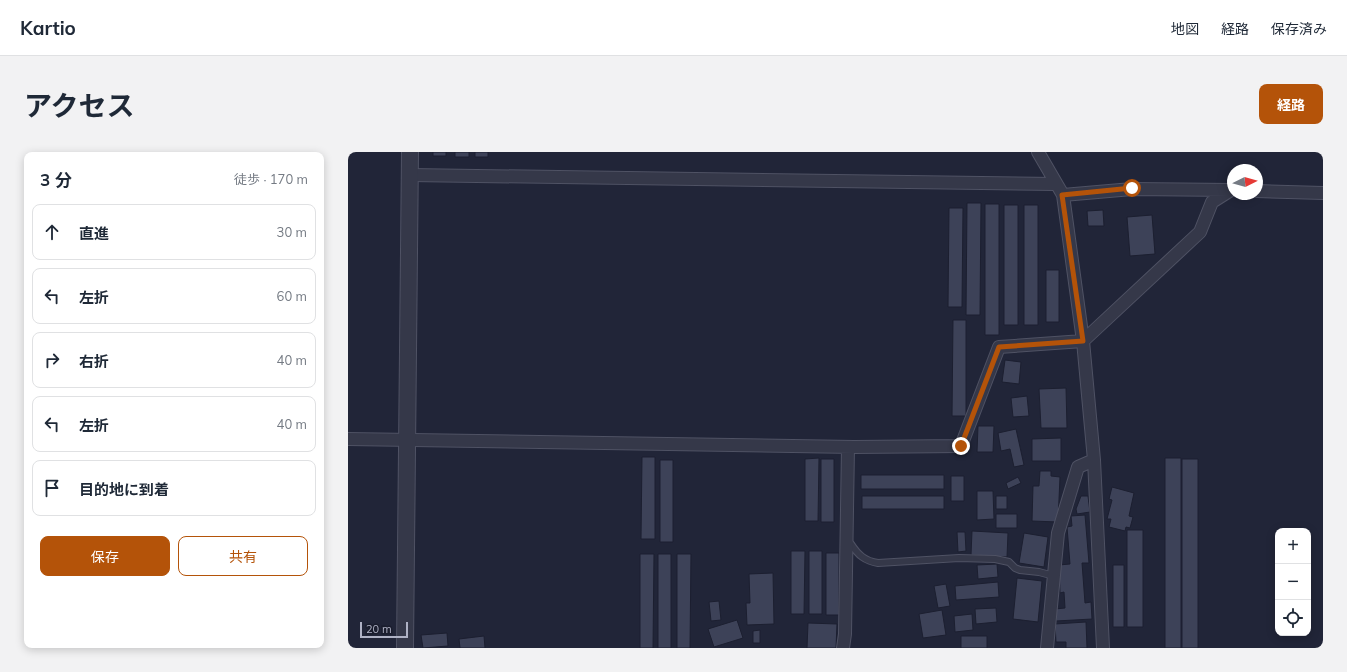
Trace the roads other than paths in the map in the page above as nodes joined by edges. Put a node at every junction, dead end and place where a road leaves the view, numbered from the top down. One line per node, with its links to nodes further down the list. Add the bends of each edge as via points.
1 (410, 152): 3 (street)
2 (1038, 152): 4 (street)
3 (410, 175): 4 (street); 12 (street)
4 (1055, 184): 9 (street)
5 (1227, 190): 9 (street, via 1132,188)
6 (1263, 191): 8 (street)
7 (1227, 193): 10 (street, via 1212,202 1200,232)
8 (1323, 193)
9 (1062, 195): 10 (street)
10 (1083, 341): 13 (street, via 999,347 961,446); 14 (street)
11 (348, 439): 12 (street)
12 (408, 439): 13 (street); 17 (street)
13 (848, 447): 15 (street)
14 (1094, 460): 16 (street, via 1078,468 1058,534); 20 (street)
15 (847, 543): 16 (lane, via 851,544 858,555 878,563 959,558 995,559 1009,562 1020,570); 18 (street)
16 (1054, 576): 19 (street)
17 (405, 648)
18 (843, 648)
19 (1047, 648)
20 (1103, 648)

